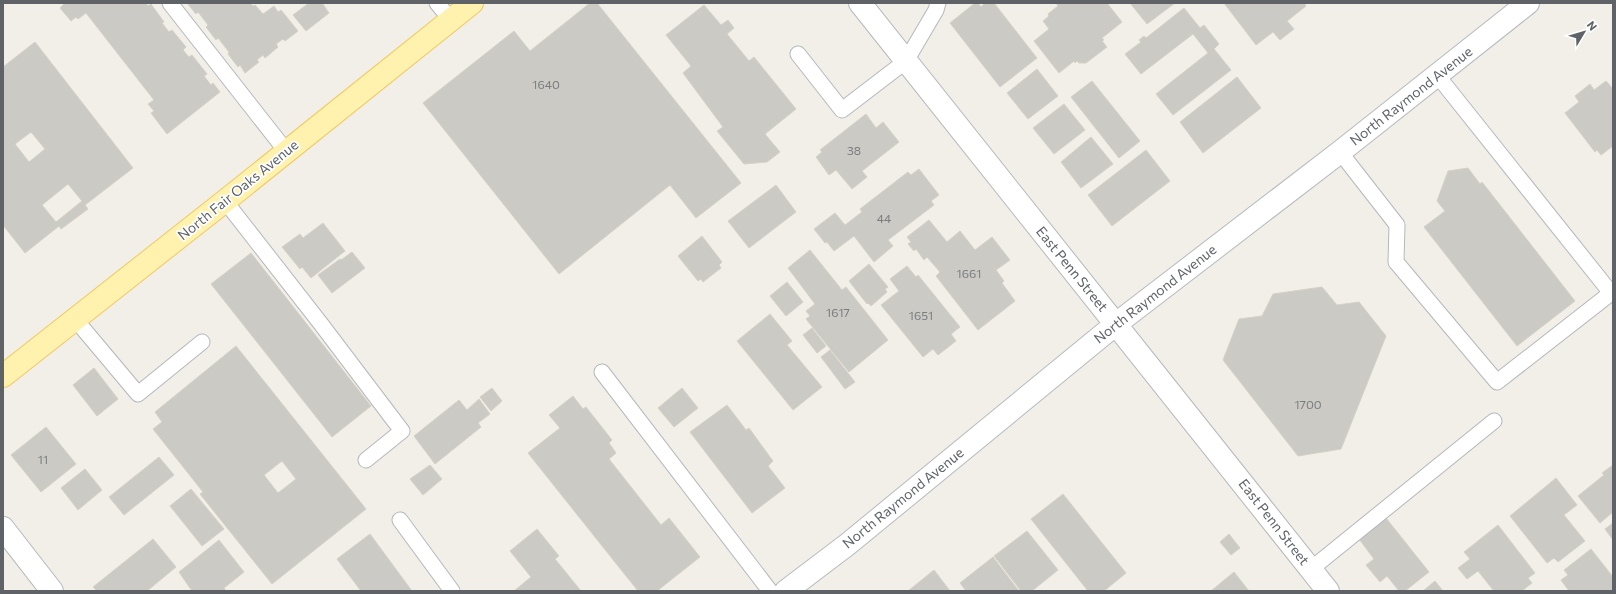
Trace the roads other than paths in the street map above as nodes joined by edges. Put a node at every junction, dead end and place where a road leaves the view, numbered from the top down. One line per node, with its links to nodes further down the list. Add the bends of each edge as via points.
1 (170, 3): 11 (lane)
2 (437, 3): 7 (lane)
3 (472, 3): 7 (main road, North Fair Oaks Avenue)
4 (860, 3): 9 (street, East Penn Street)
5 (938, 3): 9 (lane)
6 (1528, 3): 10 (street, North Raymond Avenue)
7 (451, 20): 11 (main road, North Fair Oaks Avenue)
8 (798, 54): 9 (lane, via 842,110)
9 (906, 61): 15 (street, East Penn Street)
10 (1437, 75): 12 (street, North Raymond Avenue); 12 (lane, via 1611,293 1497,382 1396,262 1397,225)
11 (286, 151): 13 (main road, North Fair Oaks Avenue)
12 (1340, 152): 15 (street, North Raymond Avenue)
13 (225, 201): 14 (main road, North Fair Oaks Avenue); 20 (lane, via 402,431)
14 (75, 319): 16 (lane, via 138,394); 18 (main road, North Fair Oaks Avenue)
15 (1116, 324): 23 (street, East Penn Street); 27 (street, North Raymond Avenue, via 848,544)
16 (202, 342)
17 (602, 372): 26 (lane)
18 (3, 376)
19 (1494, 421): 23 (lane)
20 (366, 460)
21 (400, 520): 25 (lane)
22 (3, 528): 24 (street)
23 (1311, 569): 28 (street, East Penn Street)
24 (52, 591)
25 (452, 591)
26 (770, 591)
27 (786, 591)
28 (1328, 591)

